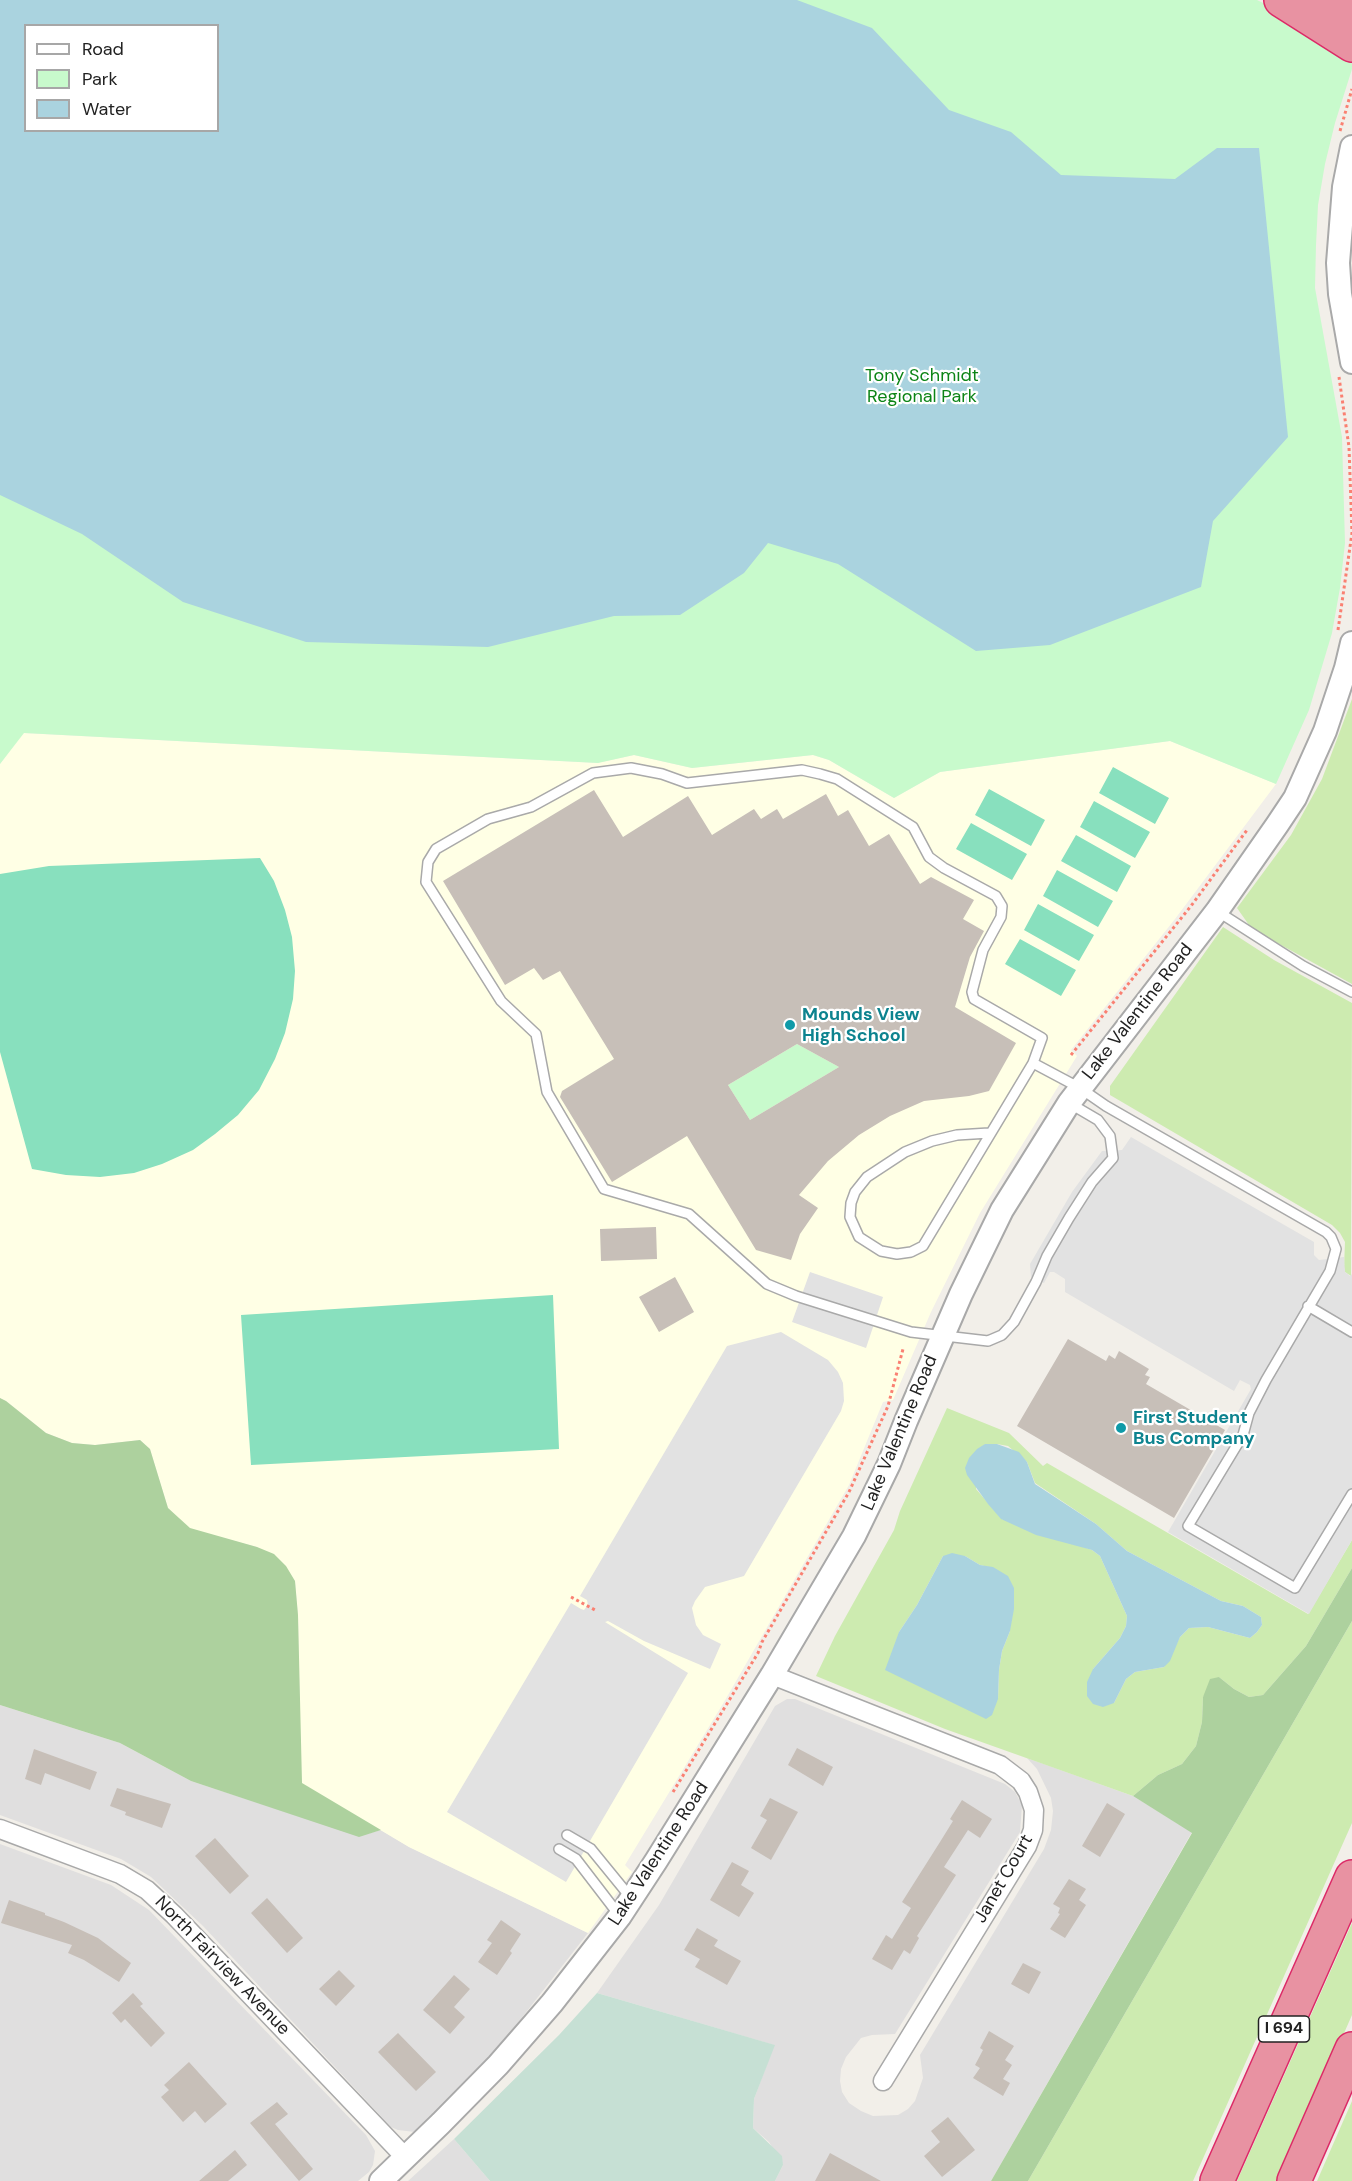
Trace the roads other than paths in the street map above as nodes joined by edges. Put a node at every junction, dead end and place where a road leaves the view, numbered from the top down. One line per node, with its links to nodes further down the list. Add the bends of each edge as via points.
1 (1281, 0): 4 (highway)
2 (1323, 0): 3 (highway)
3 (1352, 14)
4 (1352, 45)
5 (1345, 143): 6 (street, via 1338,263)
6 (1345, 369)
7 (1344, 641): 8 (street, Lake Valentine Road, via 1346,668 1325,731 1295,798)
8 (1217, 911): 9 (lane); 11 (street, Lake Valentine Road)
9 (1352, 992)
10 (1033, 1062): 11 (lane); 12 (lane); 15 (lane, via 1042,1038 974,999 972,992 983,950 1001,917 1002,906 996,896 929,857 913,827 837,779 801,770 687,783 631,768 593,773 531,807 488,819 435,849 428,862 426,882 501,1001 536,1034 547,1092 604,1189 689,1214 767,1284 911,1332)
11 (1074, 1095): 13 (lane, via 1107,1106 1326,1232 1336,1249 1334,1261); 15 (street, Lake Valentine Road, via 1002,1210); 15 (lane, via 1110,1136 1113,1158 1092,1182 1047,1256 1014,1322 1002,1335 988,1341)
12 (989, 1133): 12 (lane, via 932,1140 867,1177 851,1203 850,1217 859,1237 881,1251 897,1254 923,1246)
13 (1308, 1306): 14 (lane); 16 (lane, via 1249,1413 1242,1436 1188,1526 1295,1588)
14 (1352, 1332)
15 (943, 1334): 17 (street, Lake Valentine Road, via 872,1503)
16 (1352, 1494)
17 (772, 1675): 22 (street, Lake Valentine Road); 24 (street, Janet Court, via 1000,1765 1021,1781 1034,1810 1027,1846)
18 (0, 1829): 25 (street, North Fairview Avenue, via 120,1874 147,1890)
19 (567, 1835): 22 (lane, via 591,1850)
20 (559, 1849): 22 (lane, via 576,1859)
21 (1352, 1877): 27 (highway, I 694)
22 (626, 1907): 25 (street, Lake Valentine Road, via 552,2003)
23 (1352, 2049): 28 (highway)
24 (883, 2081)
25 (406, 2158): 26 (street, Lake Valentine Road)
26 (381, 2181)
27 (1217, 2181)
28 (1294, 2181)

